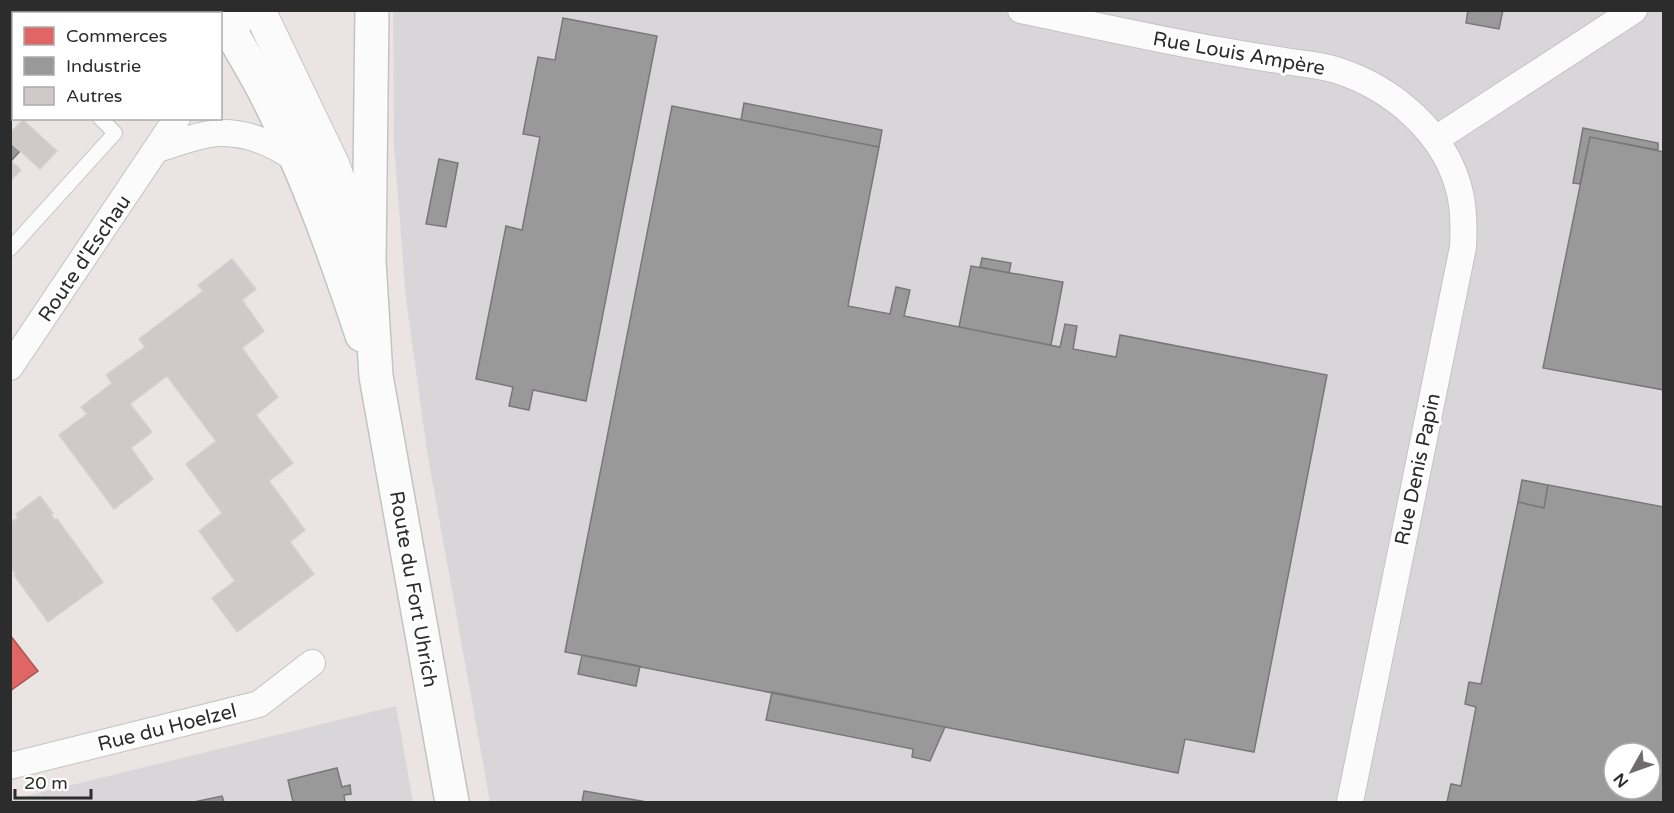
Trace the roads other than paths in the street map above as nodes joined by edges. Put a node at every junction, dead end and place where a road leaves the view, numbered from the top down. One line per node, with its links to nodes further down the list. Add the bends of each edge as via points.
1 (259, 10): 12 (street, Route du Fort Uhrich, via 333,164)
2 (372, 10): 12 (main road)
3 (1021, 10): 8 (street, Rue Louis Ampère, via 1334,69 1397,101)
4 (1634, 10): 8 (street)
5 (225, 22): 10 (main road, Route du Fort Uhrich, via 267,95)
6 (98, 120): 11 (lane, via 115,133)
7 (176, 120): 9 (street, Route d'Eschau)
8 (1436, 140): 18 (street, Rue Denis Papin, via 1450,163 1460,192 1463,248)
9 (157, 149): 10 (street, via 218,133 234,134 262,140); 13 (street, Route d'Eschau)
10 (297, 160): 14 (main road, Route du Fort Uhrich)
11 (10, 249)
12 (369, 261): 14 (main road, Route du Fort Uhrich)
13 (10, 367)
14 (376, 376): 17 (main road, Route du Fort Uhrich)
15 (312, 663): 16 (street, Rue du Hoelzel, via 259,704)
16 (10, 766)
17 (452, 802)
18 (1350, 802)

